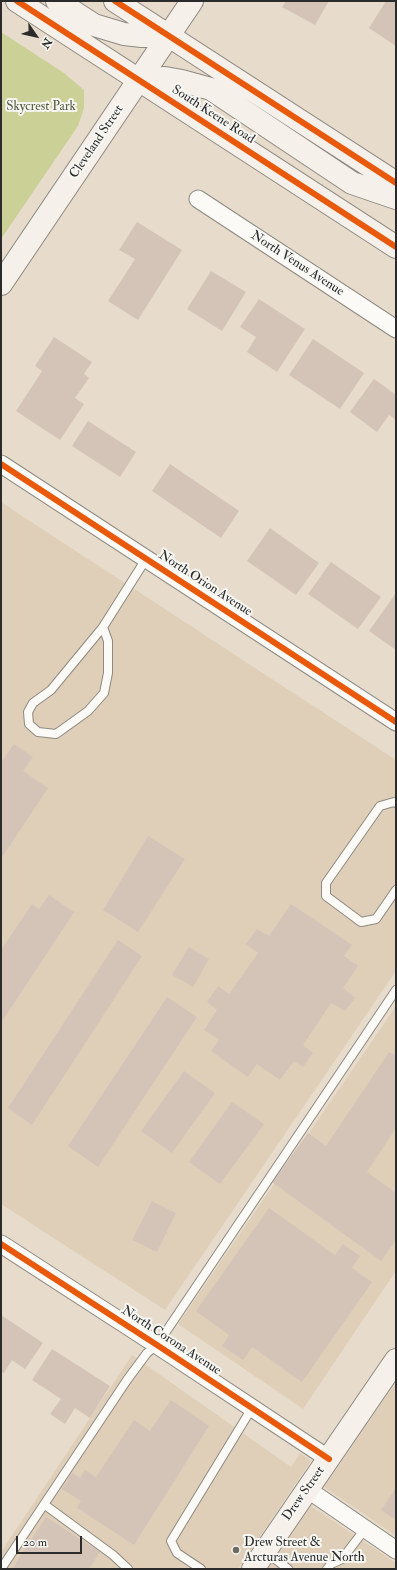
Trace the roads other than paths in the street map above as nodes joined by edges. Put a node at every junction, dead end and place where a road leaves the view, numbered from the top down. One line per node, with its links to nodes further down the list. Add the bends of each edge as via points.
1 (17, 1): 6 (main road, South Keene Road)
2 (57, 1): 5 (main road, via 94,25 124,34)
3 (115, 1): 5 (main road)
4 (192, 1): 5 (main road, Cleveland Street)
5 (169, 36): 6 (main road, Cleveland Street); 7 (main road)
6 (139, 80): 8 (main road, via 165,78 211,89 352,183); 10 (main road, South Keene Road); 11 (main road, Cleveland Street)
7 (396, 183)
8 (396, 198)
9 (198, 199): 12 (street, North Venus Avenue)
10 (396, 247)
11 (1, 284)
12 (396, 329)
13 (1, 464): 14 (street, North Orion Avenue)
14 (146, 559): 15 (lane); 16 (street, North Orion Avenue)
15 (103, 627): 15 (lane, via 50,690 33,703 28,712 29,724 38,732 56,734 88,711 104,693 108,673 108,642)
16 (396, 722)
17 (396, 803): 18 (lane, via 380,806 326,883 326,896 361,922 376,919)
18 (396, 890)
19 (396, 990): 21 (lane)
20 (1, 1244): 21 (street, North Corona Avenue)
21 (157, 1345): 23 (street, North Corona Avenue); 26 (lane, via 146,1353 127,1380)
22 (396, 1360): 24 (main road, Drew Street)
23 (252, 1408): 24 (street, North Corona Avenue); 32 (lane, via 171,1541 177,1553)
24 (329, 1459): 25 (main road, Drew Street)
25 (307, 1489): 27 (street); 29 (main road, Drew Street)
26 (45, 1505): 30 (lane); 31 (lane, via 113,1554)
27 (365, 1529): 28 (street); 35 (lane, via 342,1559 331,1564)
28 (396, 1550)
29 (265, 1551): 33 (main road, Drew Street); 34 (lane)
30 (1, 1569)
31 (128, 1569)
32 (201, 1569)
33 (253, 1569)
34 (288, 1569)
35 (328, 1569)

